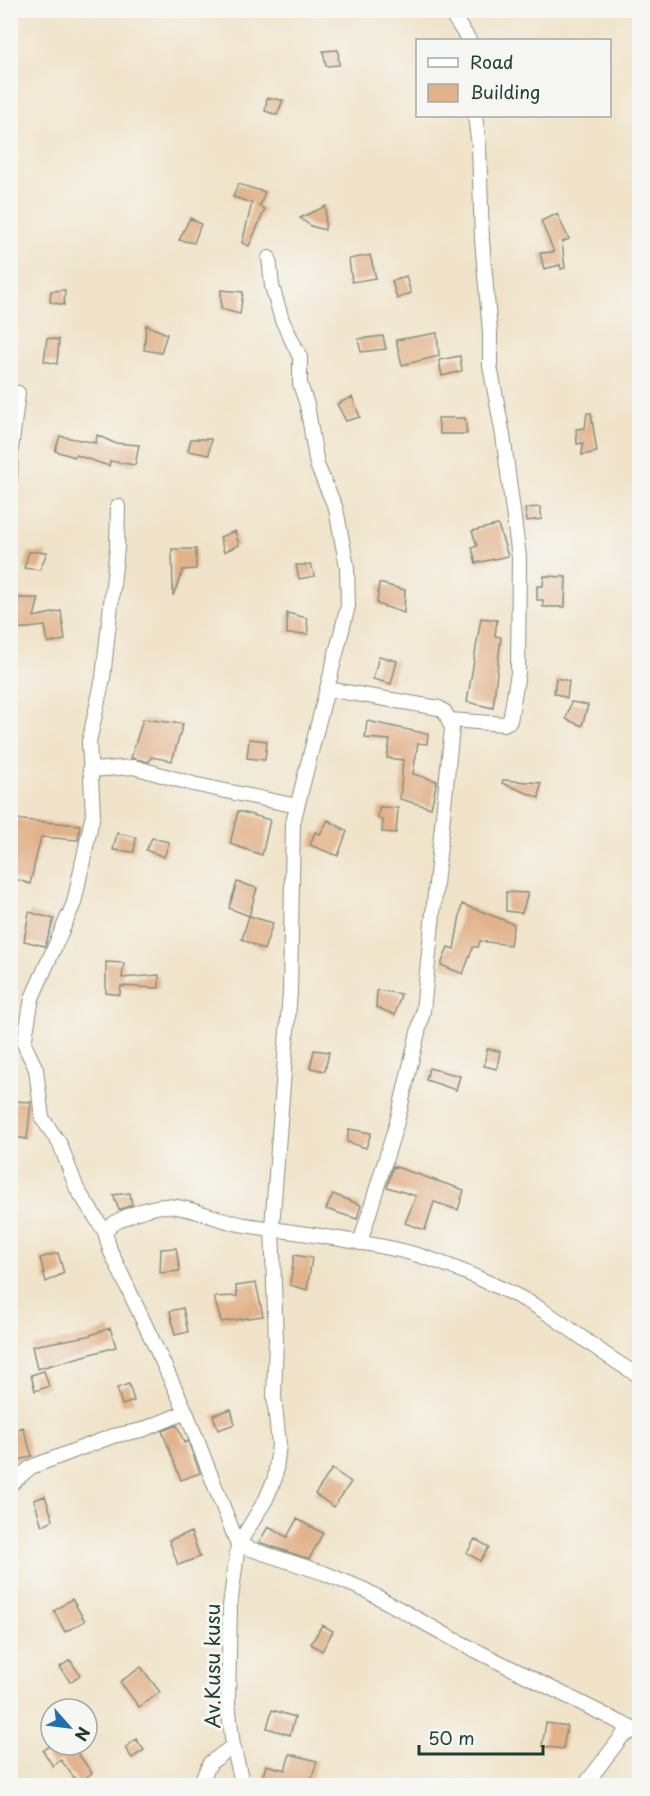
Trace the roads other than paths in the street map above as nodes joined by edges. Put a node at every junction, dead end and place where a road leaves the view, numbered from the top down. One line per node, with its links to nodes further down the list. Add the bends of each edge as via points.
1 (449, 10): 2 (street)
2 (468, 39)
3 (475, 117): 9 (street, via 490,366 519,557 518,674 510,721 504,724)
4 (269, 258): 8 (street, via 282,320 300,357 300,384 317,465 336,509 347,567 348,606)
5 (18, 393): 6 (street)
6 (10, 479)
7 (118, 506): 10 (street, via 103,678 89,742)
8 (327, 689): 9 (street, via 432,707 445,712); 11 (street)
9 (450, 720): 14 (street, via 423,1011 397,1122)
10 (90, 770): 11 (street, via 134,767); 13 (street, via 93,814 74,903 32,998 24,1044 36,1069 42,1118 60,1144 78,1188)
11 (297, 806): 12 (street, via 292,848 290,992)
12 (272, 1227): 13 (street, via 164,1206 122,1218); 14 (street); 18 (street, via 278,1455 275,1478 266,1499)
13 (105, 1232): 16 (street)
14 (360, 1243): 15 (street, via 405,1251 515,1295 556,1318)
15 (639, 1376)
16 (186, 1412): 17 (street, via 31,1467); 18 (street)
17 (10, 1485)
18 (238, 1545): 19 (street, via 365,1590 457,1641); 20 (street, Av.Kusu kusu, via 228,1658)
19 (637, 1730): 23 (street, via 623,1735)
20 (233, 1746): 21 (street, via 210,1763); 22 (street, Av.Kusu kusu)
21 (199, 1785)
22 (243, 1785)
23 (584, 1785)

